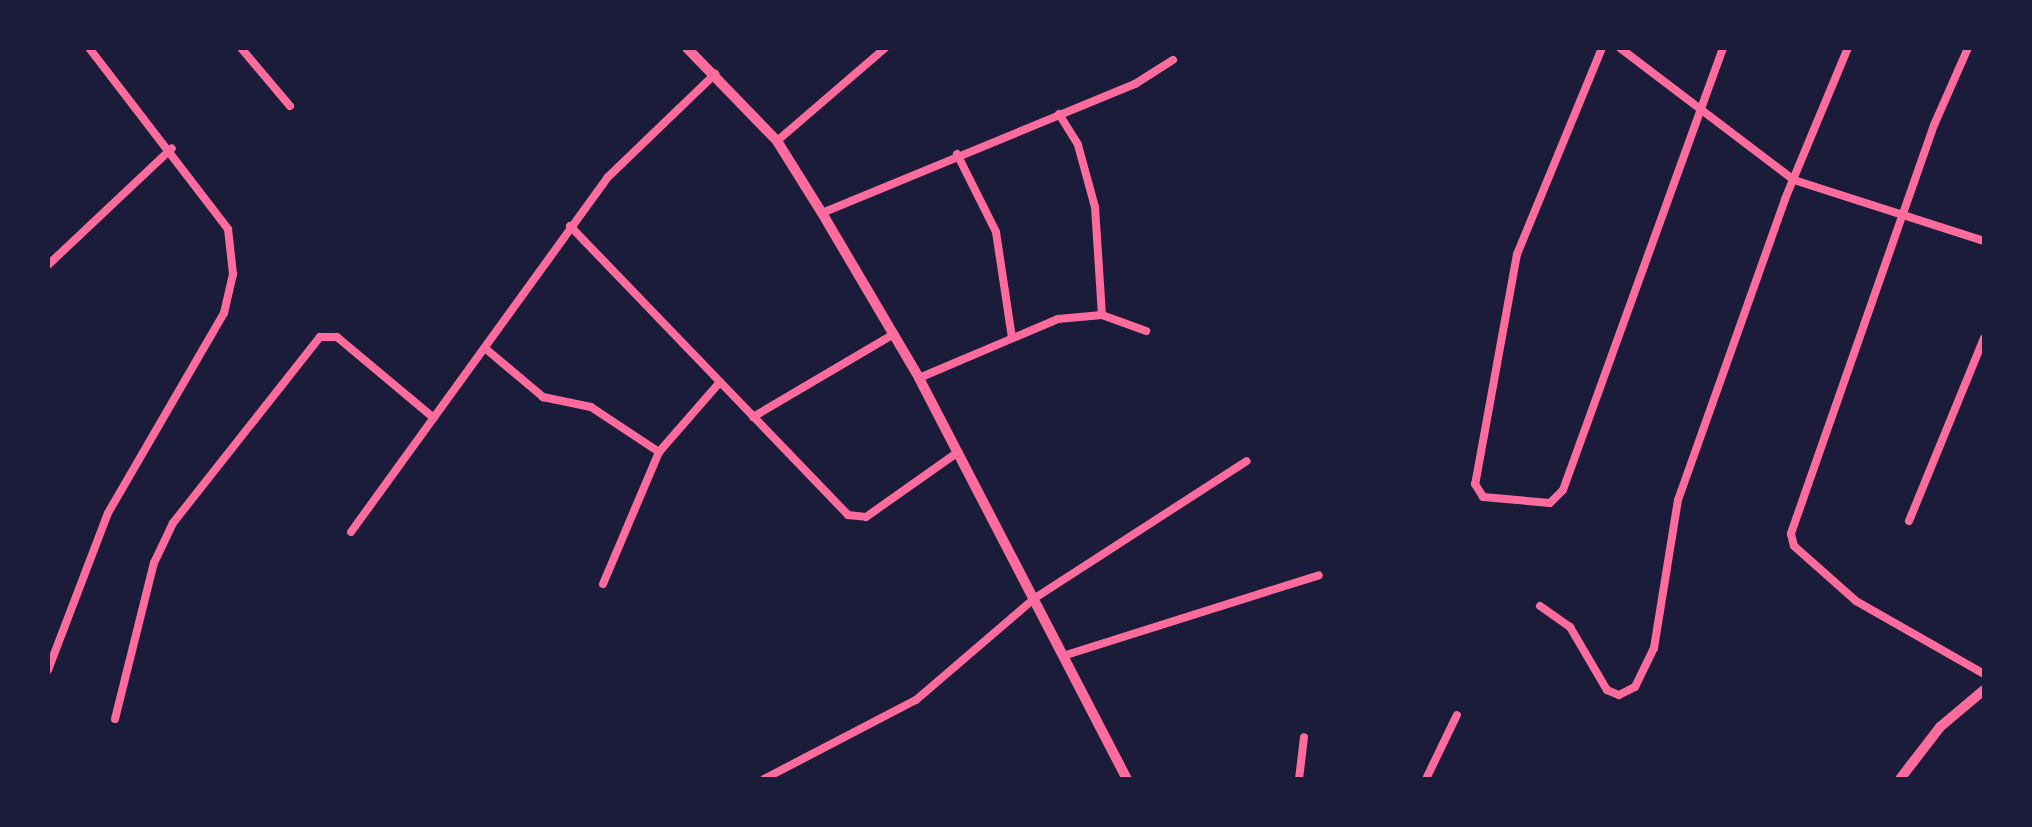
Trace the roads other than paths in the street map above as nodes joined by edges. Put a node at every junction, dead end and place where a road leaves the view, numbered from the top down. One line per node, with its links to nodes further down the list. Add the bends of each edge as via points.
1 (89, 48): 16 (street)
2 (241, 48): 12 (street)
3 (687, 48): 11 (street)
4 (885, 48): 15 (street)
5 (1602, 48): 13 (street, via 1517,254 1483,423 1478,495 1550,503 1563,490)
6 (1620, 48): 13 (street)
7 (1723, 48): 13 (street)
8 (1848, 48): 18 (street)
9 (1968, 48): 20 (street)
10 (1173, 60): 14 (street, via 1160,73)
11 (715, 74): 15 (street); 21 (street, via 608,177)
12 (290, 106)
13 (1699, 112): 18 (street)
14 (1059, 114): 17 (street); 24 (street, via 1078,145 1095,207)
15 (777, 141): 19 (street)
16 (172, 148): 23 (street); 44 (street, via 234,244 224,313 136,455 79,579)
17 (957, 154): 19 (street); 27 (street, via 996,232)
18 (1794, 180): 20 (street); 42 (street, via 1678,500 1654,648 1635,687 1619,695 1607,690 1570,627)
19 (822, 213): 26 (street)
20 (1903, 218): 22 (street); 45 (street, via 1792,540 1856,601)
21 (570, 226): 29 (street); 31 (street)
22 (1984, 241)
23 (48, 265)
24 (1102, 315): 25 (street); 27 (street, via 1058,319)
25 (1146, 331)
26 (894, 334): 30 (street); 32 (street)
27 (1012, 338): 30 (street)
28 (1984, 338): 37 (street)
29 (486, 349): 33 (street); 34 (street, via 543,397 591,407)
30 (919, 378): 35 (street)
31 (720, 382): 32 (street); 34 (street)
32 (753, 417): 35 (street, via 858,520)
33 (434, 418): 38 (street); 48 (street, via 337,337 320,337 173,523 154,563)
34 (659, 452): 40 (street)
35 (958, 452): 41 (street)
36 (1247, 461): 41 (street)
37 (1909, 521)
38 (351, 532)
39 (1319, 575): 43 (street)
40 (603, 584)
41 (1035, 598): 43 (street); 50 (street, via 916,700)
42 (1540, 606)
43 (1066, 655): 51 (street)
44 (48, 670)
45 (1984, 674)
46 (1984, 690): 54 (street, via 1940,727)
47 (1457, 715): 53 (street)
48 (115, 719)
49 (1304, 737): 52 (street)
50 (764, 779)
51 (1127, 779)
52 (1299, 779)
53 (1426, 779)
54 (1900, 779)

